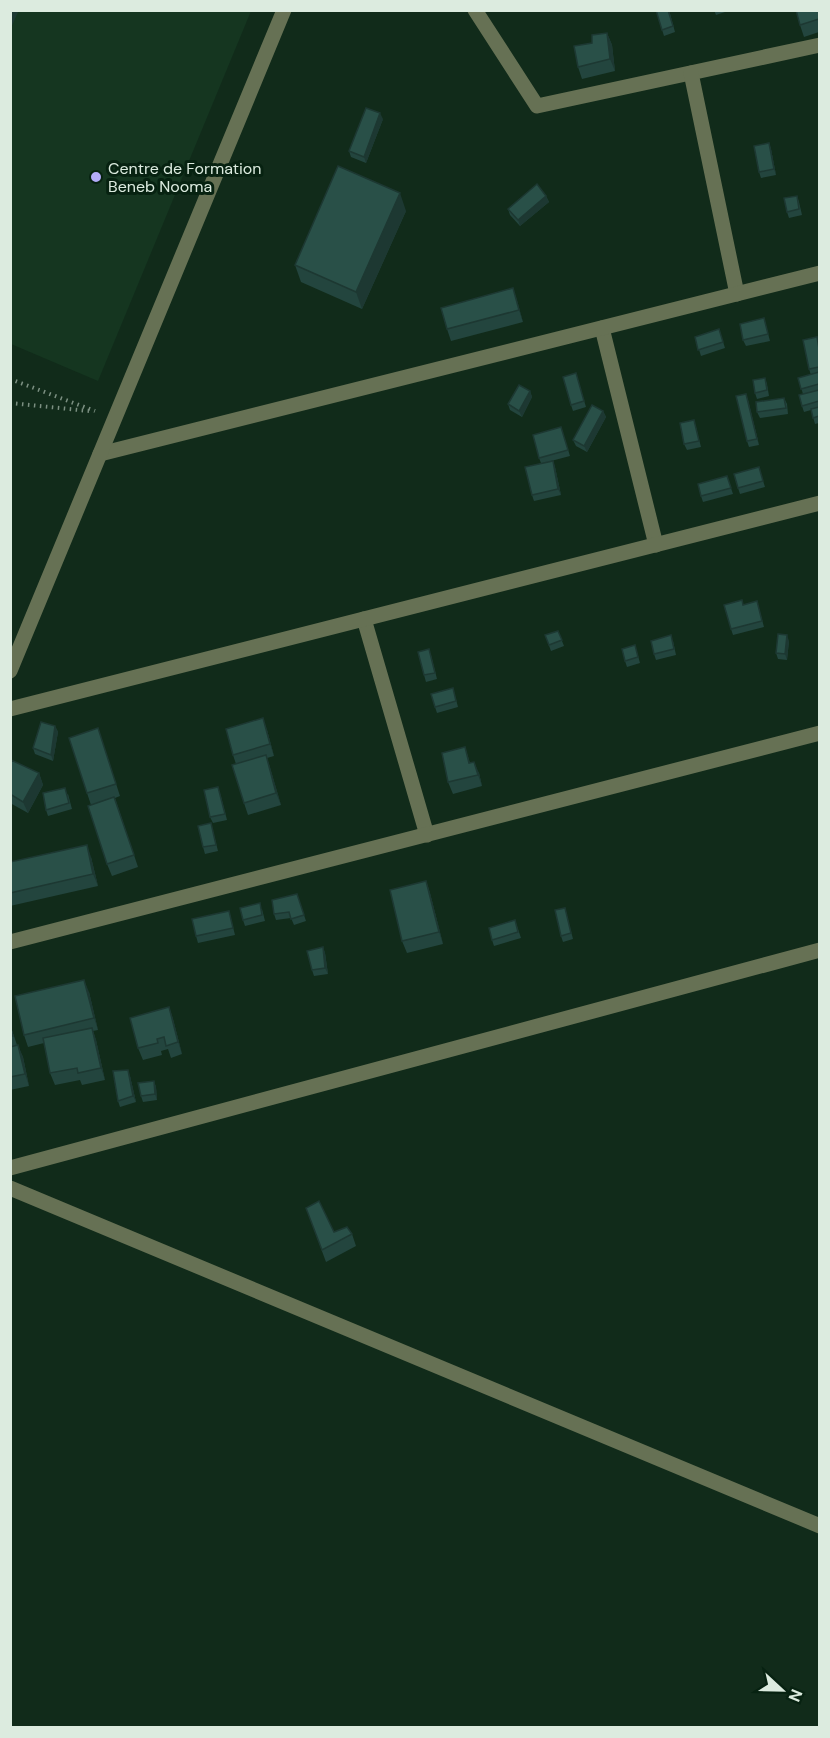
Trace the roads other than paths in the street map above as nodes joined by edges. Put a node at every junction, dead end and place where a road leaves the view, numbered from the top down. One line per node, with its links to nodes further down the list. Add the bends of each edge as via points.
1 (285, 10): 8 (street)
2 (475, 10): 4 (street, via 537,106)
3 (819, 45): 4 (street)
4 (691, 73): 6 (street)
5 (819, 273): 6 (street)
6 (737, 294): 7 (street)
7 (602, 328): 8 (street); 10 (street)
8 (100, 454): 12 (street)
9 (819, 503): 10 (street)
10 (656, 545): 11 (street)
11 (364, 619): 13 (street); 15 (street)
12 (10, 671)
13 (10, 709)
14 (819, 734): 15 (street)
15 (427, 835): 16 (street)
16 (10, 942)
17 (819, 950): 18 (street)
18 (10, 1168)
19 (10, 1188): 20 (street)
20 (819, 1526)

